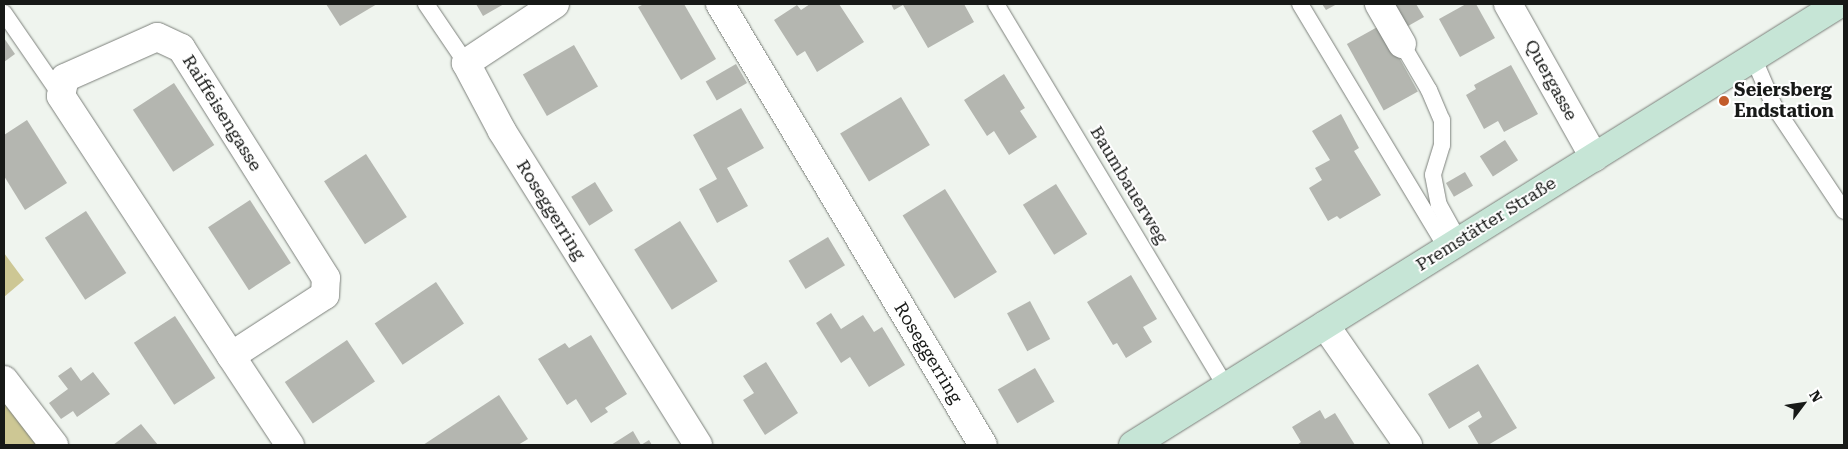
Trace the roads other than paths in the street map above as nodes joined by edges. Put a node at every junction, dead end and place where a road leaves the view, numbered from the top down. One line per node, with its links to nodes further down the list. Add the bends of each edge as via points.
1 (426, 4): 12 (lane)
2 (556, 4): 12 (street)
3 (720, 4): 24 (street, Roseggerring)
4 (996, 4): 20 (lane, Baumbauerweg)
5 (1300, 4): 16 (lane)
6 (1379, 4): 10 (street)
7 (1508, 4): 14 (street, Quergasse)
8 (1839, 4): 11 (main road, Premstätter Straße)
9 (4, 12): 13 (lane)
10 (1402, 44): 16 (lane, via 1442,120 1442,145 1433,175)
11 (1753, 58): 14 (main road, Premstätter Straße); 15 (lane, via 1774,106)
12 (466, 63): 23 (street, Roseggerring, via 502,131)
13 (60, 96): 18 (street); 18 (street, Raiffeisengasse, via 65,78 156,37 181,48 326,278 325,295)
14 (1594, 157): 16 (main road, Premstätter Straße)
15 (1844, 211)
16 (1453, 245): 17 (main road, Premstätter Straße)
17 (1325, 325): 20 (main road, Premstätter Straße); 26 (street)
18 (231, 356): 22 (street)
19 (4, 380): 21 (street)
20 (1226, 387): 25 (main road, Premstätter Straße)
21 (54, 445)
22 (290, 445)
23 (698, 445)
24 (983, 445)
25 (1133, 445)
26 (1408, 445)

